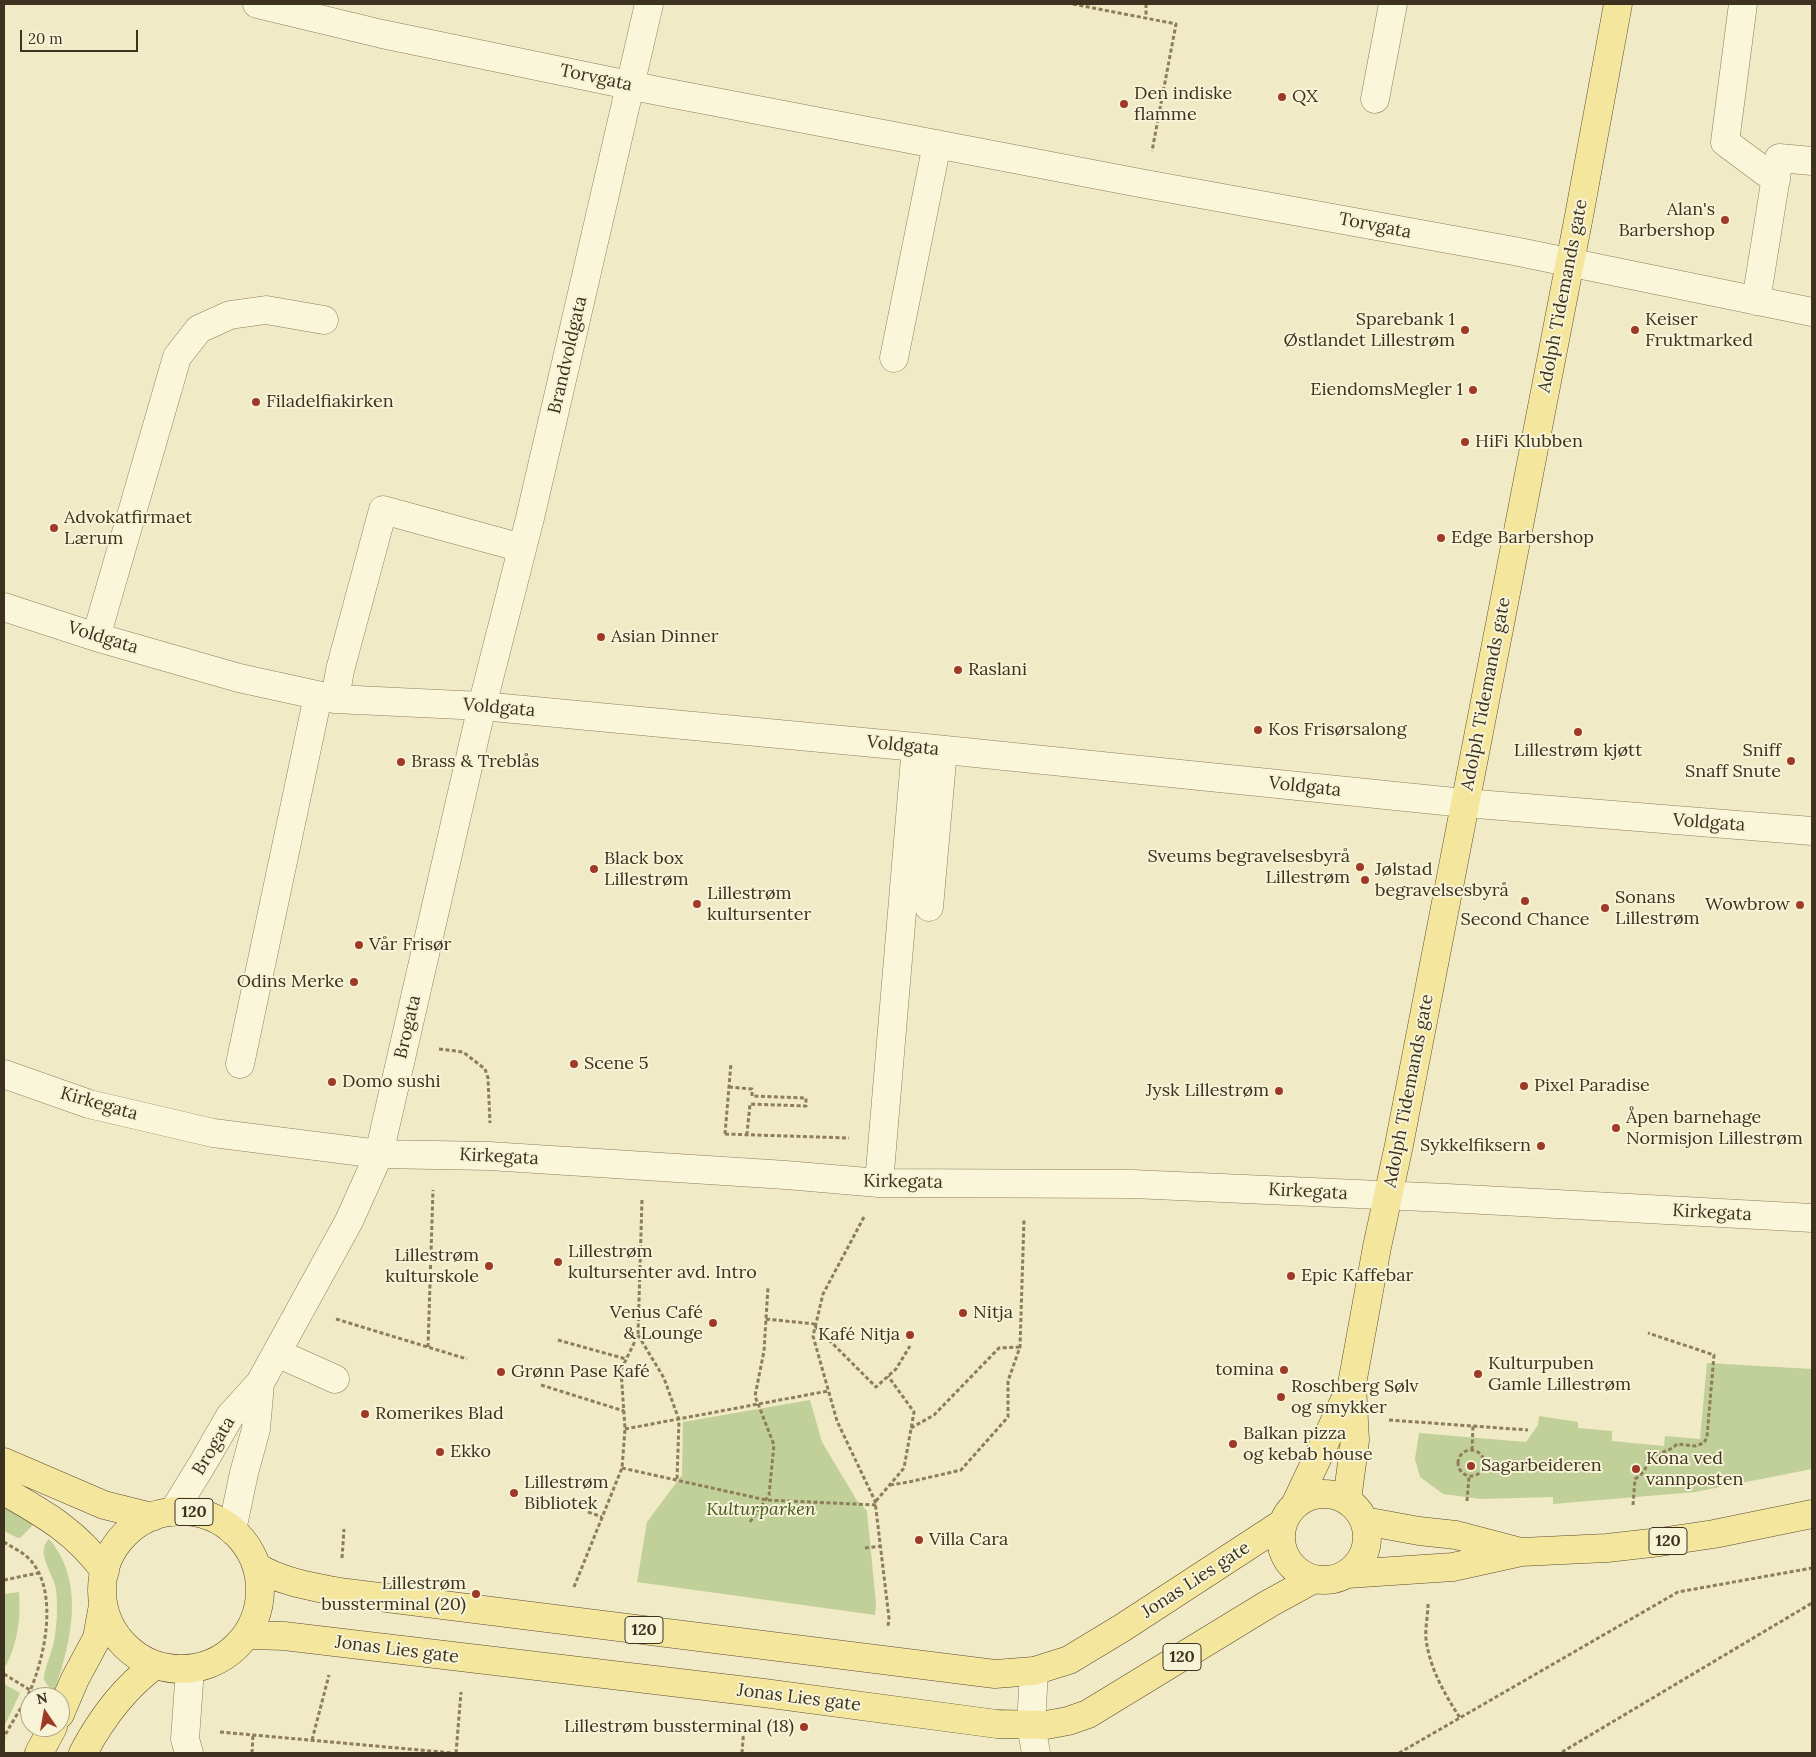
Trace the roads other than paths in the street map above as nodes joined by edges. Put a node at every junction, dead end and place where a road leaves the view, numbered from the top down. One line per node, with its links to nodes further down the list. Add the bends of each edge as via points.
1 (257, 4): 6 (street, Torvgata, via 382,34)
2 (649, 4): 6 (street, Brandvoldgata)
3 (1392, 4): 7 (street)
4 (1618, 4): 11 (main road, Adolph Tidemands gate)
5 (1743, 4): 10 (street, via 1725,142)
6 (631, 85): 8 (street, Torvgata); 16 (street, Brandvoldgata)
7 (1375, 99)
8 (937, 144): 11 (street, Torvgata); 15 (street)
9 (1812, 161): 10 (street, via 1779,158)
10 (1776, 180): 12 (street)
11 (1570, 262): 12 (street, Torvgata); 23 (main road, Adolph Tidemands gate)
12 (1756, 301): 13 (street, Torvgata)
13 (1812, 312)
14 (324, 320): 18 (street, via 266,310 230,315 200,329 177,357)
15 (894, 358)
16 (522, 548): 19 (street, via 383,510 340,670); 20 (street, Brandvoldgata)
17 (4, 607): 18 (street, Voldgata)
18 (96, 637): 19 (street, Voldgata, via 239,678)
19 (327, 697): 20 (street, Voldgata); 26 (street)
20 (482, 706): 21 (street, Voldgata); 28 (street, Brogata)
21 (916, 747): 22 (street, Voldgata); 29 (street)
22 (943, 750): 23 (street, Voldgata); 25 (street)
23 (1464, 804): 24 (street, Voldgata); 30 (main road, Adolph Tidemands gate)
24 (1812, 831)
25 (929, 906)
26 (240, 1064)
27 (4, 1074): 28 (street, Kirkegata, via 88,1104 213,1133)
28 (379, 1154): 29 (street, Kirkegata, via 489,1156); 32 (street, Brogata, via 349,1221)
29 (873, 1182): 30 (street, Kirkegata, via 1132,1184)
30 (1388, 1196): 31 (street, Kirkegata); 35 (main road, Adolph Tidemands gate)
31 (1812, 1218)
32 (277, 1353): 33 (street); 34 (street, Brogata)
33 (335, 1379)
34 (260, 1383): 41 (street, Brogata, via 230,1416 203,1463); 43 (street, Brogata, via 256,1429)
35 (1352, 1384): 38 (main road, Adolph Tidemands gate, via 1355,1440); 39 (main road, Adolph Tidemands gate)
36 (4, 1462): 41 (main road, via 104,1505)
37 (4, 1491): 46 (main road, via 73,1535 91,1552)
38 (1347, 1500): 39 (main road, 120, via 1334,1495 1308,1496); 42 (main road)
39 (1290, 1513): 48 (main road, via 1280,1537 1283,1552 1300,1573); 53 (main road, Jonas Lies gate / 120, via 1069,1660)
40 (1812, 1514): 44 (main road, 120, via 1660,1542)
41 (162, 1515): 43 (main road, 120, via 194,1512); 46 (main road, 120, via 136,1526 122,1538)
42 (1364, 1522): 44 (main road, 120, via 1456,1535); 47 (main road, via 1367,1533 1363,1556)
43 (232, 1530): 45 (main road, 120, via 247,1546)
44 (1521, 1552): 47 (main road, 120, via 1453,1567)
45 (257, 1567): 50 (main road, 120, via 260,1602); 53 (main road, Jonas Lies gate / 120, via 271,1576 339,1592 972,1673)
46 (104, 1571): 49 (main road, 120)
47 (1347, 1574): 48 (main road, 120, via 1330,1580)
48 (1314, 1579): 55 (main road, Jonas Lies gate / 120, via 1270,1602 1088,1714 1068,1721)
49 (103, 1605): 51 (main road, 120, via 117,1636 128,1649); 54 (main road, via 97,1638)
50 (247, 1635): 52 (main road, 120, via 222,1658); 55 (main road, Jonas Lies gate / 120, via 284,1636 997,1724)
51 (155, 1665): 52 (main road, 120); 59 (main road, via 112,1707)
52 (190, 1669): 57 (street)
53 (1034, 1671): 55 (street)
54 (70, 1691)
55 (1031, 1725): 60 (street)
56 (48, 1737): 58 (main road)
57 (183, 1749)
58 (39, 1753)
59 (83, 1753)
60 (1036, 1753)

